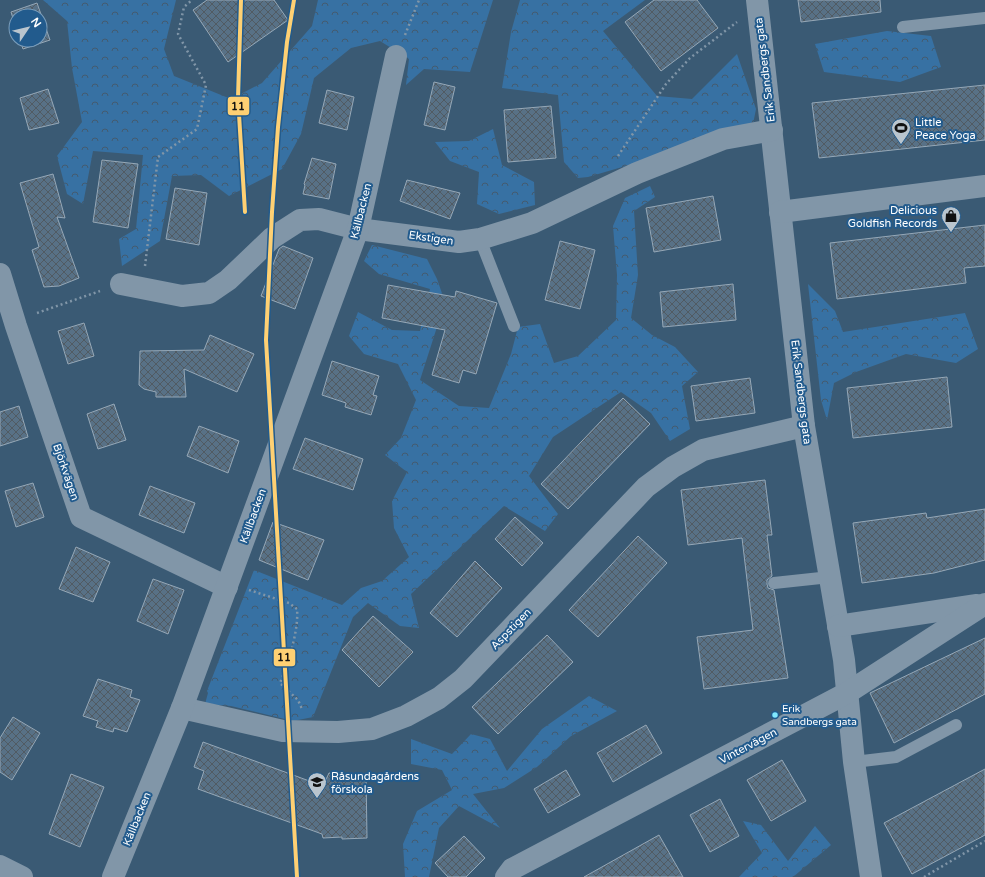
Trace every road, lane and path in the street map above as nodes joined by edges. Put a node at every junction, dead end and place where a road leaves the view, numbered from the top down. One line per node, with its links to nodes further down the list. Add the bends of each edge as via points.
1 (192, 0): 16 (path, via 184,7 178,34 206,85 197,129 158,157)
2 (419, 0): 7 (path)
3 (757, 0): 8 (street, Erik Sandbergs gata)
4 (743, 18): 9 (path, via 690,58 666,84)
5 (985, 18): 6 (lane)
6 (903, 27)
7 (396, 56): 12 (street, Källbacken)
8 (772, 130): 11 (street, Erik Sandbergs gata); 13 (street, Ekstigen, via 723,139 637,173 532,224)
9 (615, 162)
10 (985, 186): 11 (street)
11 (780, 212): 19 (street, Erik Sandbergs gata)
12 (358, 228): 13 (street, Ekstigen, via 459,242); 16 (street, Ekstigen, via 319,219 300,220 272,238 228,280 209,293 182,296); 22 (street, Källbacken)
13 (480, 239): 18 (lane)
14 (0, 274): 17 (street, Björkvägen)
15 (121, 284): 16 (street, Ekstigen); 17 (path)
16 (142, 288)
17 (10, 326): 22 (street, Björkvägen, via 82,517)
18 (514, 326)
19 (804, 426): 20 (street, Erik Sandbergs gata); 26 (street, Aspstigen, via 703,450 673,467 646,487 463,679 440,698 406,716 372,729 338,732 283,731)
20 (830, 577): 21 (lane); 24 (street, Erik Sandbergs gata)
21 (774, 583)
22 (237, 588): 26 (street, Källbacken); 27 (path, via 289,603 297,610 298,621 280,684 298,700)
23 (985, 604): 24 (street, Vintervägen); 25 (street, Vintervägen)
24 (838, 626): 25 (street, Erik Sandbergs gata)
25 (847, 693): 29 (street, Erik Sandbergs gata); 34 (street, Vintervägen, via 512,869)
26 (182, 708): 33 (street, Källbacken)
27 (305, 715)
28 (956, 724): 29 (lane, via 896,757)
29 (854, 762): 35 (street, Erik Sandbergs gata)
30 (985, 841): 36 (path)
31 (0, 866): 32 (street)
32 (22, 877)
33 (113, 877)
34 (506, 877)
35 (871, 877)
36 (924, 877)

